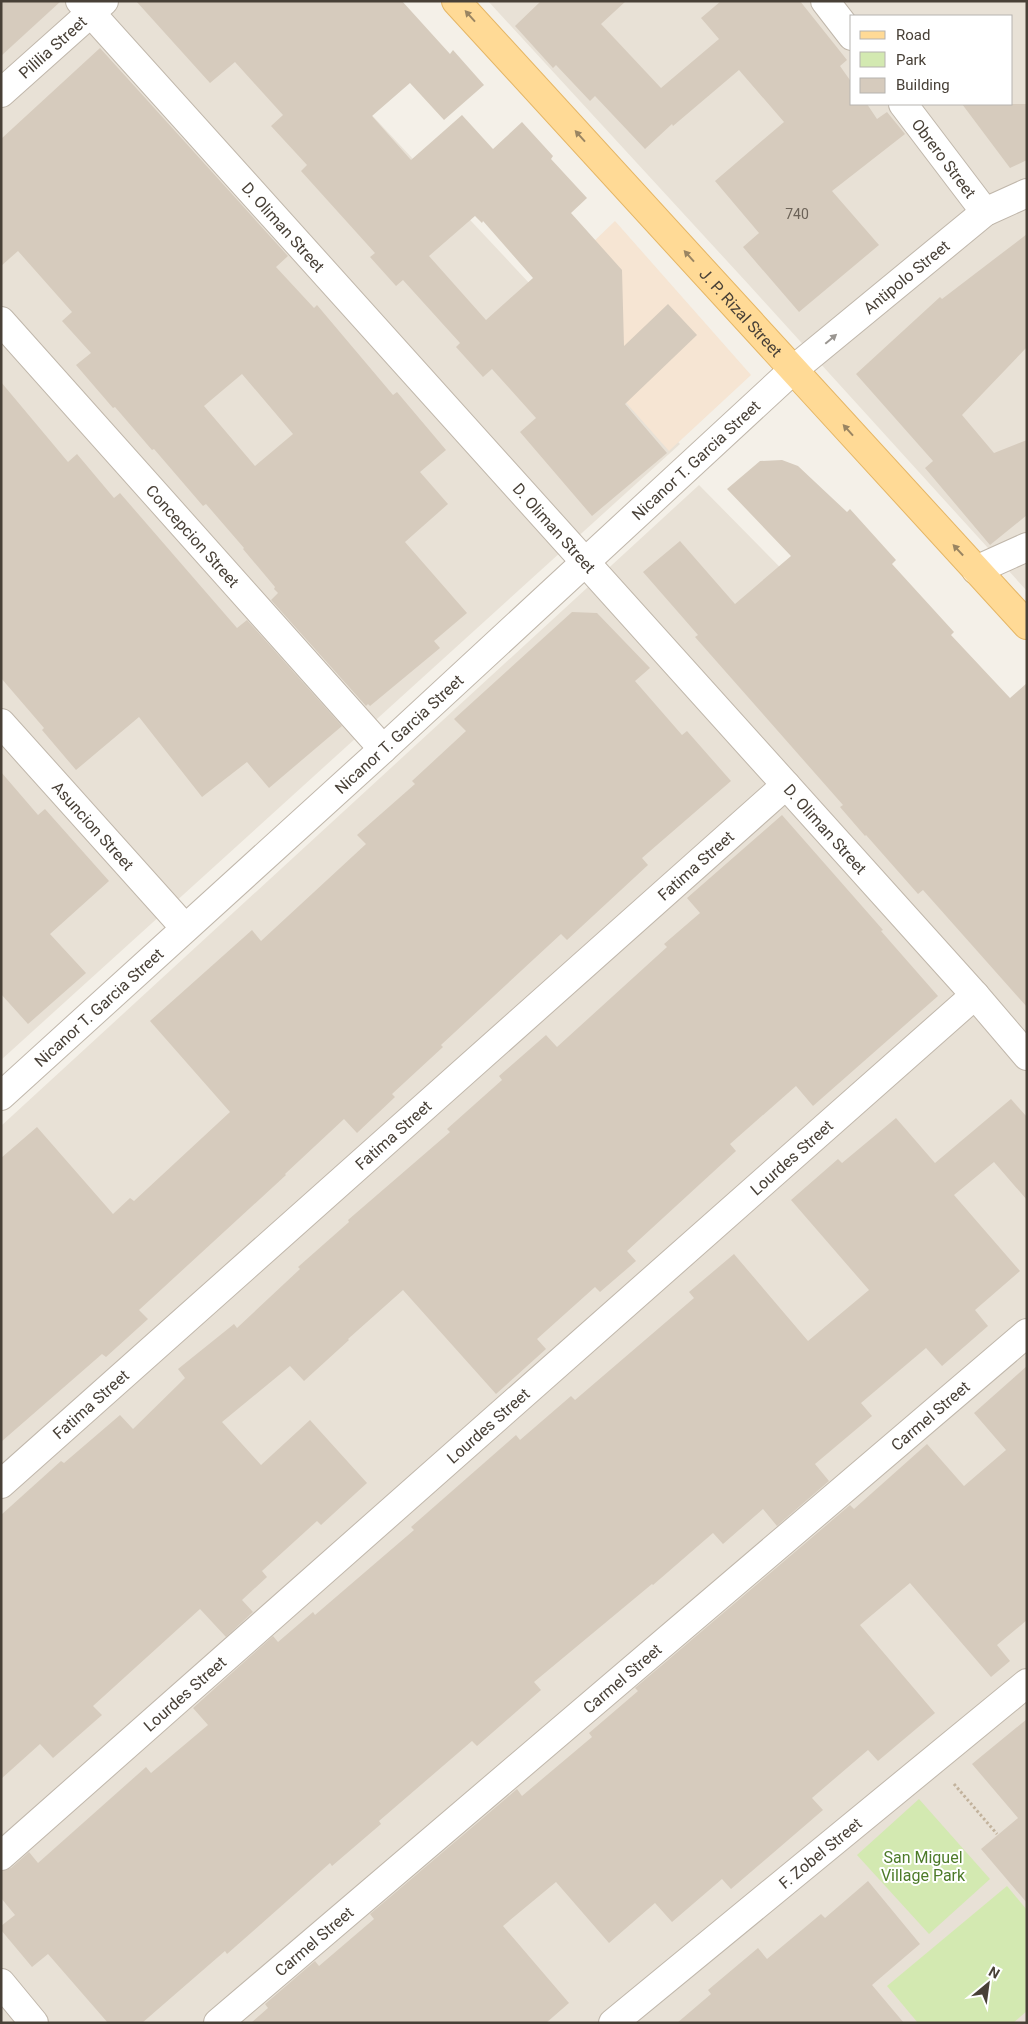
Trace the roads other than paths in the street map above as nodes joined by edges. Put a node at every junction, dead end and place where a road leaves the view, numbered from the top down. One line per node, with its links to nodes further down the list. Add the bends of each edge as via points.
1 (456, 1): 10 (main road, J. P. Rizal Street, one-way to 1)
2 (835, 4): 4 (street)
3 (92, 5): 5 (street, Pililia Street); 12 (street, D. Oliman Street)
4 (850, 32)
5 (1, 93)
6 (904, 105): 8 (street, Obrero Street)
7 (1027, 193): 8 (street, Antipolo Street)
8 (985, 212): 10 (street, Antipolo Street, one-way to 8)
9 (1, 321): 16 (street, Concepcion Street)
10 (793, 370): 12 (street, Nicanor T. Garcia Street); 13 (main road, J. P. Rizal Street, one-way to 10)
11 (1027, 547): 13 (street)
12 (585, 562): 16 (street, Nicanor T. Garcia Street); 17 (street, D. Oliman Street)
13 (976, 570): 14 (main road, J. P. Rizal Street)
14 (1027, 625)
15 (1, 723): 18 (street, Asuncion Street)
16 (383, 749): 18 (street, Nicanor T. Garcia Street)
17 (786, 785): 19 (street, D. Oliman Street); 23 (street, Fatima Street)
18 (184, 928): 21 (street, Nicanor T. Garcia Street)
19 (974, 995): 20 (street, D. Oliman Street); 25 (street, Lourdes Street)
20 (1027, 1056)
21 (1, 1096)
22 (1027, 1333): 28 (street, Carmel Street)
23 (1, 1484)
24 (1027, 1683): 29 (street, F. Zobel Street)
25 (1, 1856)
26 (1, 1983): 27 (street)
27 (34, 2023)
28 (218, 2023)
29 (613, 2023)

